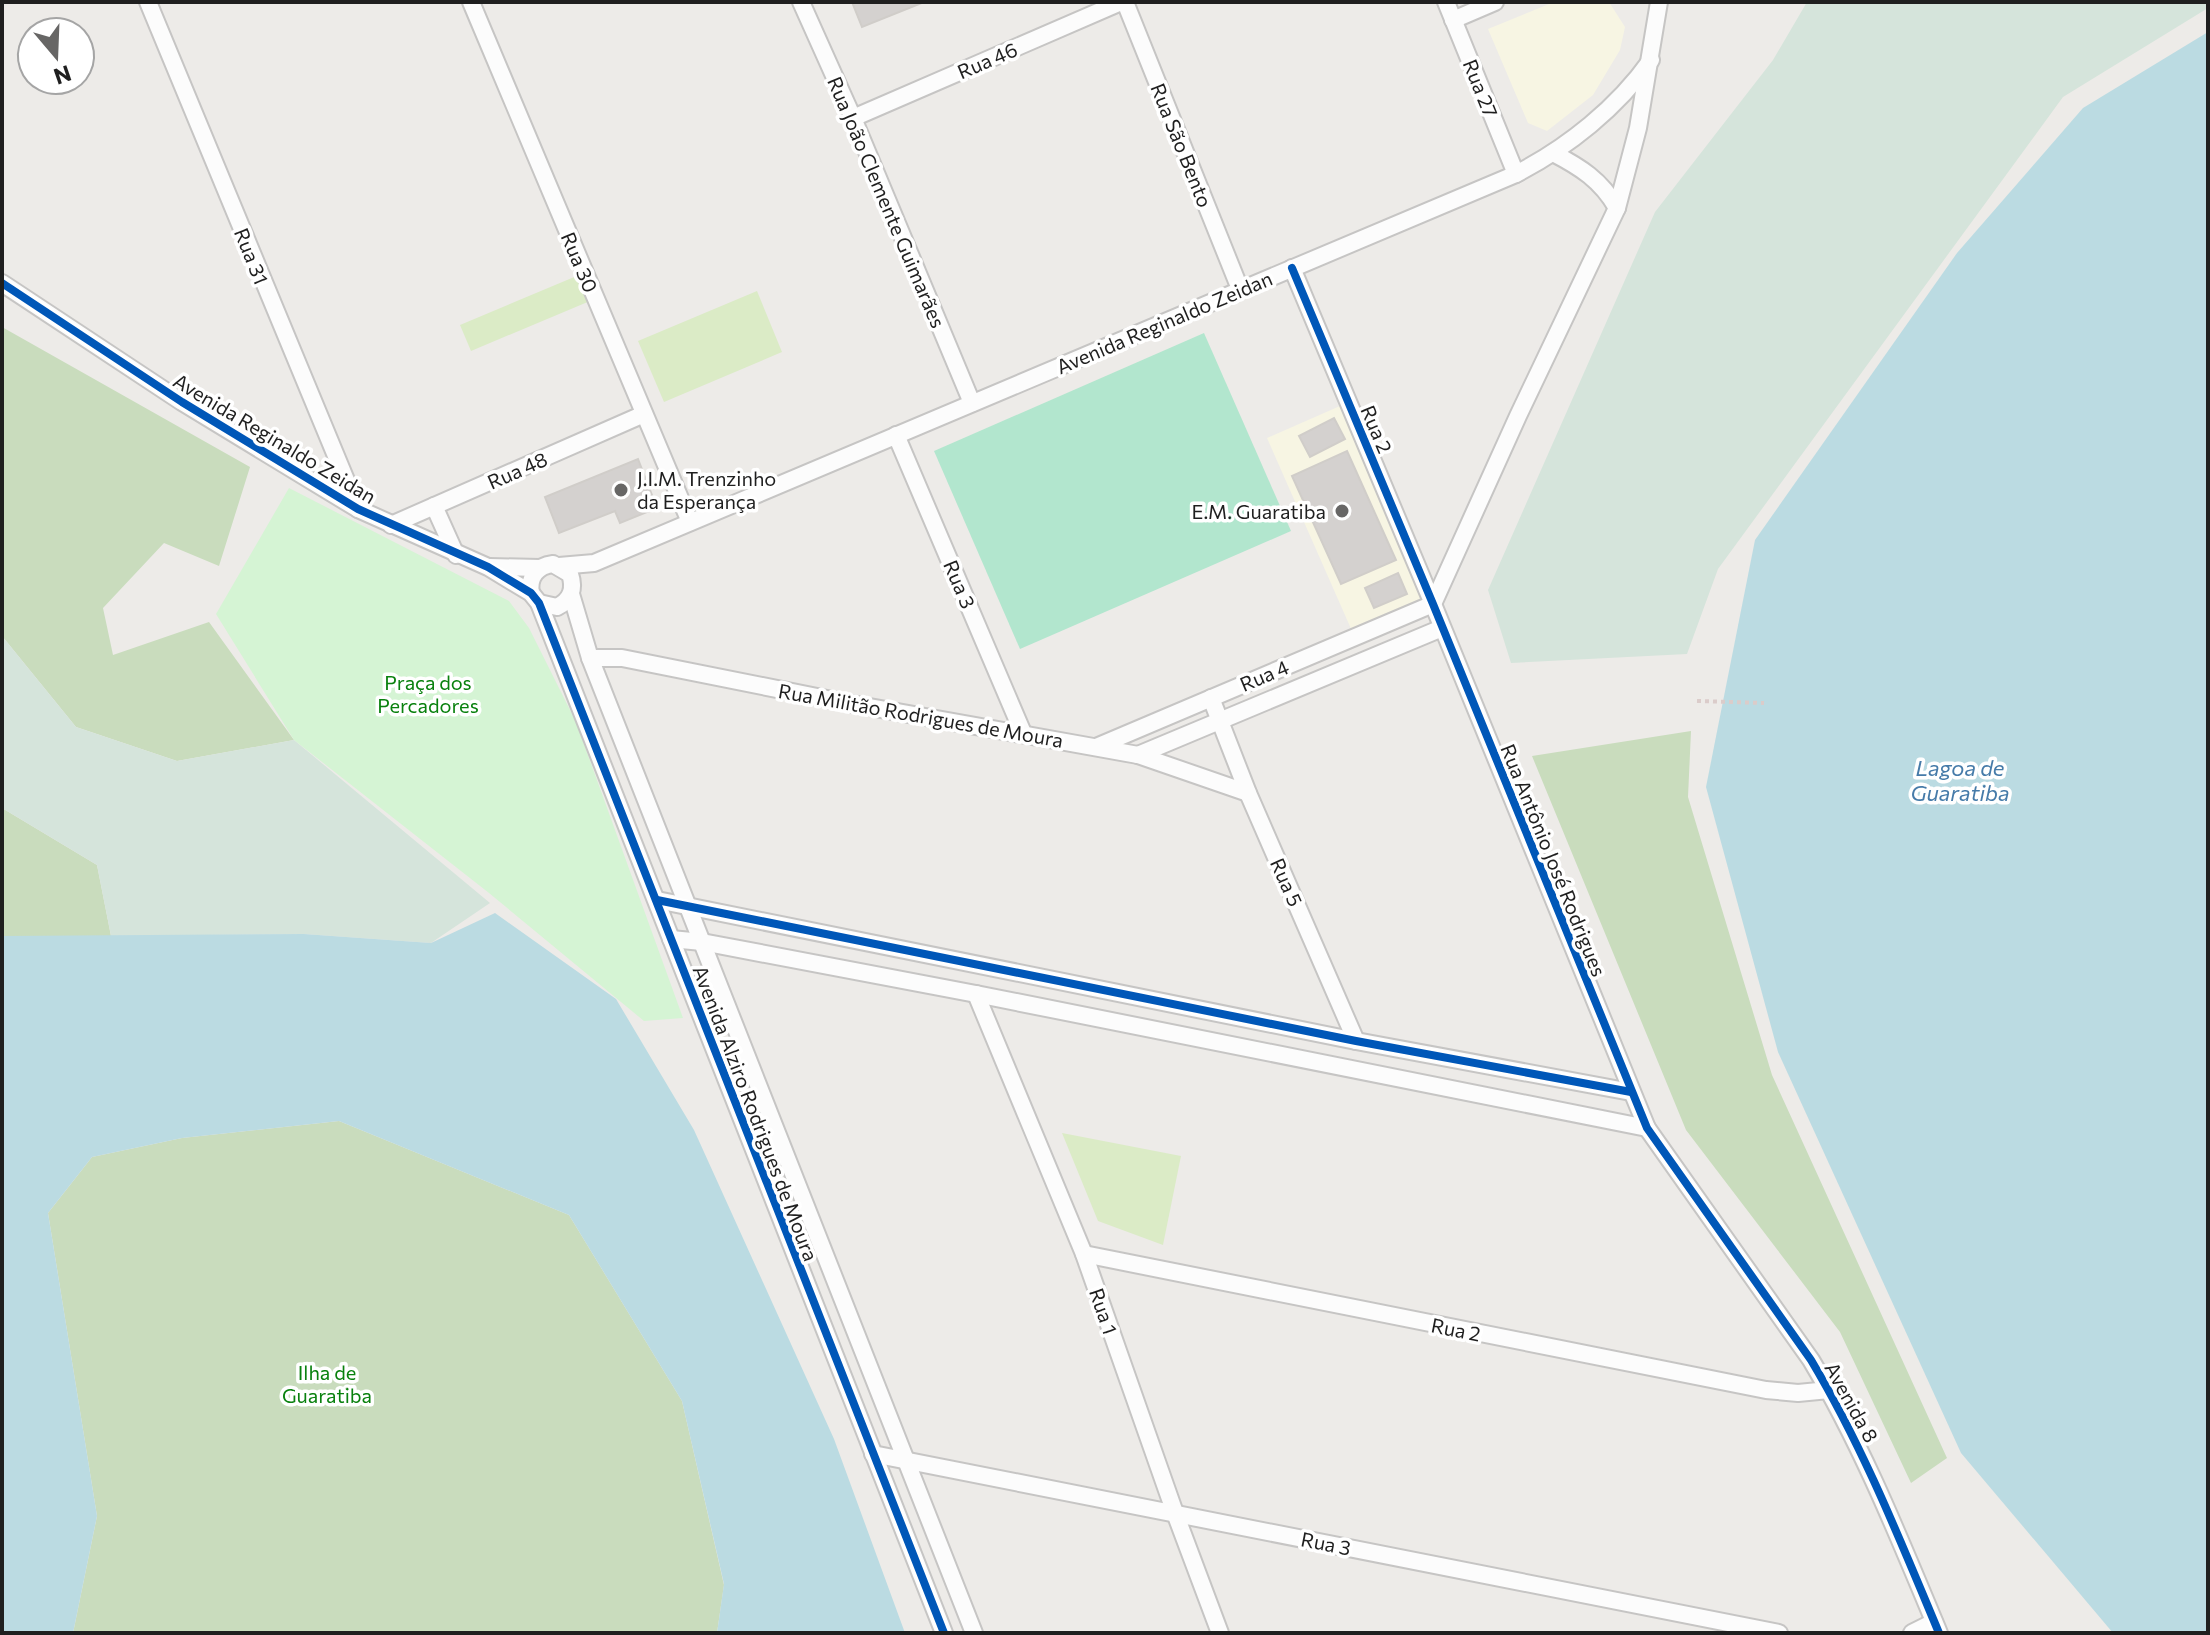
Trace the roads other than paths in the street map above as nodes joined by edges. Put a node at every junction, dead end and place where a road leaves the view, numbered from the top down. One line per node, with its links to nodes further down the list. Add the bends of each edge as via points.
1 (148, 2): 21 (street, Rua 31)
2 (471, 2): 18 (street, Rua 30)
3 (801, 2): 10 (street, Rua João Clemente Guimarães)
4 (1123, 2): 10 (street, Rua 46); 16 (street, Rua São Bento)
5 (1446, 2): 8 (street, Rua 27)
6 (1495, 2): 8 (street)
7 (1659, 2): 9 (street)
8 (1453, 20): 12 (street, Rua 27)
9 (1651, 60): 11 (street, Avenida Reginaldo Zeidan, via 1615,103); 13 (street)
10 (853, 118): 17 (street, Rua João Clemente Guimarães)
11 (1553, 153): 12 (street, Avenida Reginaldo Zeidan); 13 (street, via 1589,173)
12 (1516, 174): 14 (street, Avenida Reginaldo Zeidan)
13 (1617, 208): 31 (street)
14 (1292, 268): 16 (street, Avenida Reginaldo Zeidan); 31 (street, Rua 2)
15 (2, 283): 21 (street, Avenida Reginaldo Zeidan)
16 (1240, 289): 17 (street, Avenida Reginaldo Zeidan)
17 (972, 403): 19 (street, Avenida Reginaldo Zeidan)
18 (644, 414): 20 (street, Rua 48); 22 (street, Rua 30)
19 (896, 435): 22 (street, Avenida Reginaldo Zeidan); 38 (street, Rua 3)
20 (434, 506): 23 (street, Rua 48); 24 (street)
21 (358, 509): 23 (street, Avenida Reginaldo Zeidan)
22 (690, 522): 25 (street, Avenida Reginaldo Zeidan)
23 (391, 525): 24 (street, Avenida Reginaldo Zeidan)
24 (456, 555): 27 (street, Avenida Reginaldo Zeidan)
25 (594, 563): 26 (street, Avenida Reginaldo Zeidan); 29 (street, Avenida Reginaldo Zeidan)
26 (559, 566): 28 (street, Avenida Reginaldo Zeidan); 29 (street, via 570,574)
27 (488, 567): 28 (street, Avenida Reginaldo Zeidan); 30 (street, Avenida Reginaldo Zeidan)
28 (540, 568): 30 (street, via 531,579)
29 (572, 590): 30 (street, via 557,607); 33 (street, Avenida Alziro Rodrigues de Moura)
30 (535, 598): 35 (street, Avenida Alziro Rodrigues de Moura)
31 (1433, 604): 32 (street, Rua Antônio José Rodrigues); 36 (street, Rua 4)
32 (1442, 628): 37 (street, Rua 4); 50 (street, Rua Antônio José Rodrigues)
33 (590, 658): 34 (street, Avenida Alziro Rodrigues de Moura); 38 (street, Rua Militão Rodrigues de Moura, via 622,658)
34 (598, 678): 35 (street); 43 (street, Avenida Alziro Rodrigues de Moura)
35 (572, 688): 42 (street, Avenida Alziro Rodrigues de Moura)
36 (1211, 698): 37 (street, Rua 5); 39 (street, Rua 4)
37 (1221, 722): 40 (street, Rua 4); 41 (street, Rua 5)
38 (1023, 733): 39 (street, Rua Militão Rodrigues de Moura)
39 (1096, 747): 40 (street, Rua Militão Rodrigues de Moura)
40 (1138, 755): 41 (street, Rua Militão Rodrigues de Moura)
41 (1248, 793): 49 (street, Rua 5)
42 (657, 900): 43 (street); 44 (street, Avenida Alziro Rodrigues de Moura)
43 (686, 905): 45 (street, Avenida Alziro Rodrigues de Moura); 49 (street)
44 (671, 939): 45 (street); 48 (street, Avenida Alziro Rodrigues de Moura)
45 (702, 942): 46 (street); 47 (street, Avenida Alziro Rodrigues de Moura)
46 (976, 994): 51 (street); 52 (street, Rua 1)
47 (723, 996): 48 (street); 55 (street, Avenida Alziro Rodrigues de Moura)
48 (693, 999): 54 (street, Avenida Alziro Rodrigues de Moura)
49 (1356, 1041): 50 (street)
50 (1631, 1092): 51 (street, Rua Antônio José Rodrigues)
51 (1647, 1128): 53 (street, Avenida 8)
52 (1084, 1254): 53 (street, Rua 2, via 1766,1390); 56 (street, Rua 1)
53 (1829, 1390): 57 (street, Avenida 8, via 1869,1467)
54 (873, 1454): 55 (street, Rua 3); 58 (street, Avenida Alziro Rodrigues de Moura)
55 (905, 1459): 56 (street, Rua 3); 59 (street, Avenida Alziro Rodrigues de Moura)
56 (1175, 1513): 60 (street, Rua 1); 61 (street, Rua 3)
57 (1936, 1627): 62 (street)
58 (944, 1633)
59 (974, 1633)
60 (1220, 1633)
61 (1779, 1633)
62 (1912, 1633)

